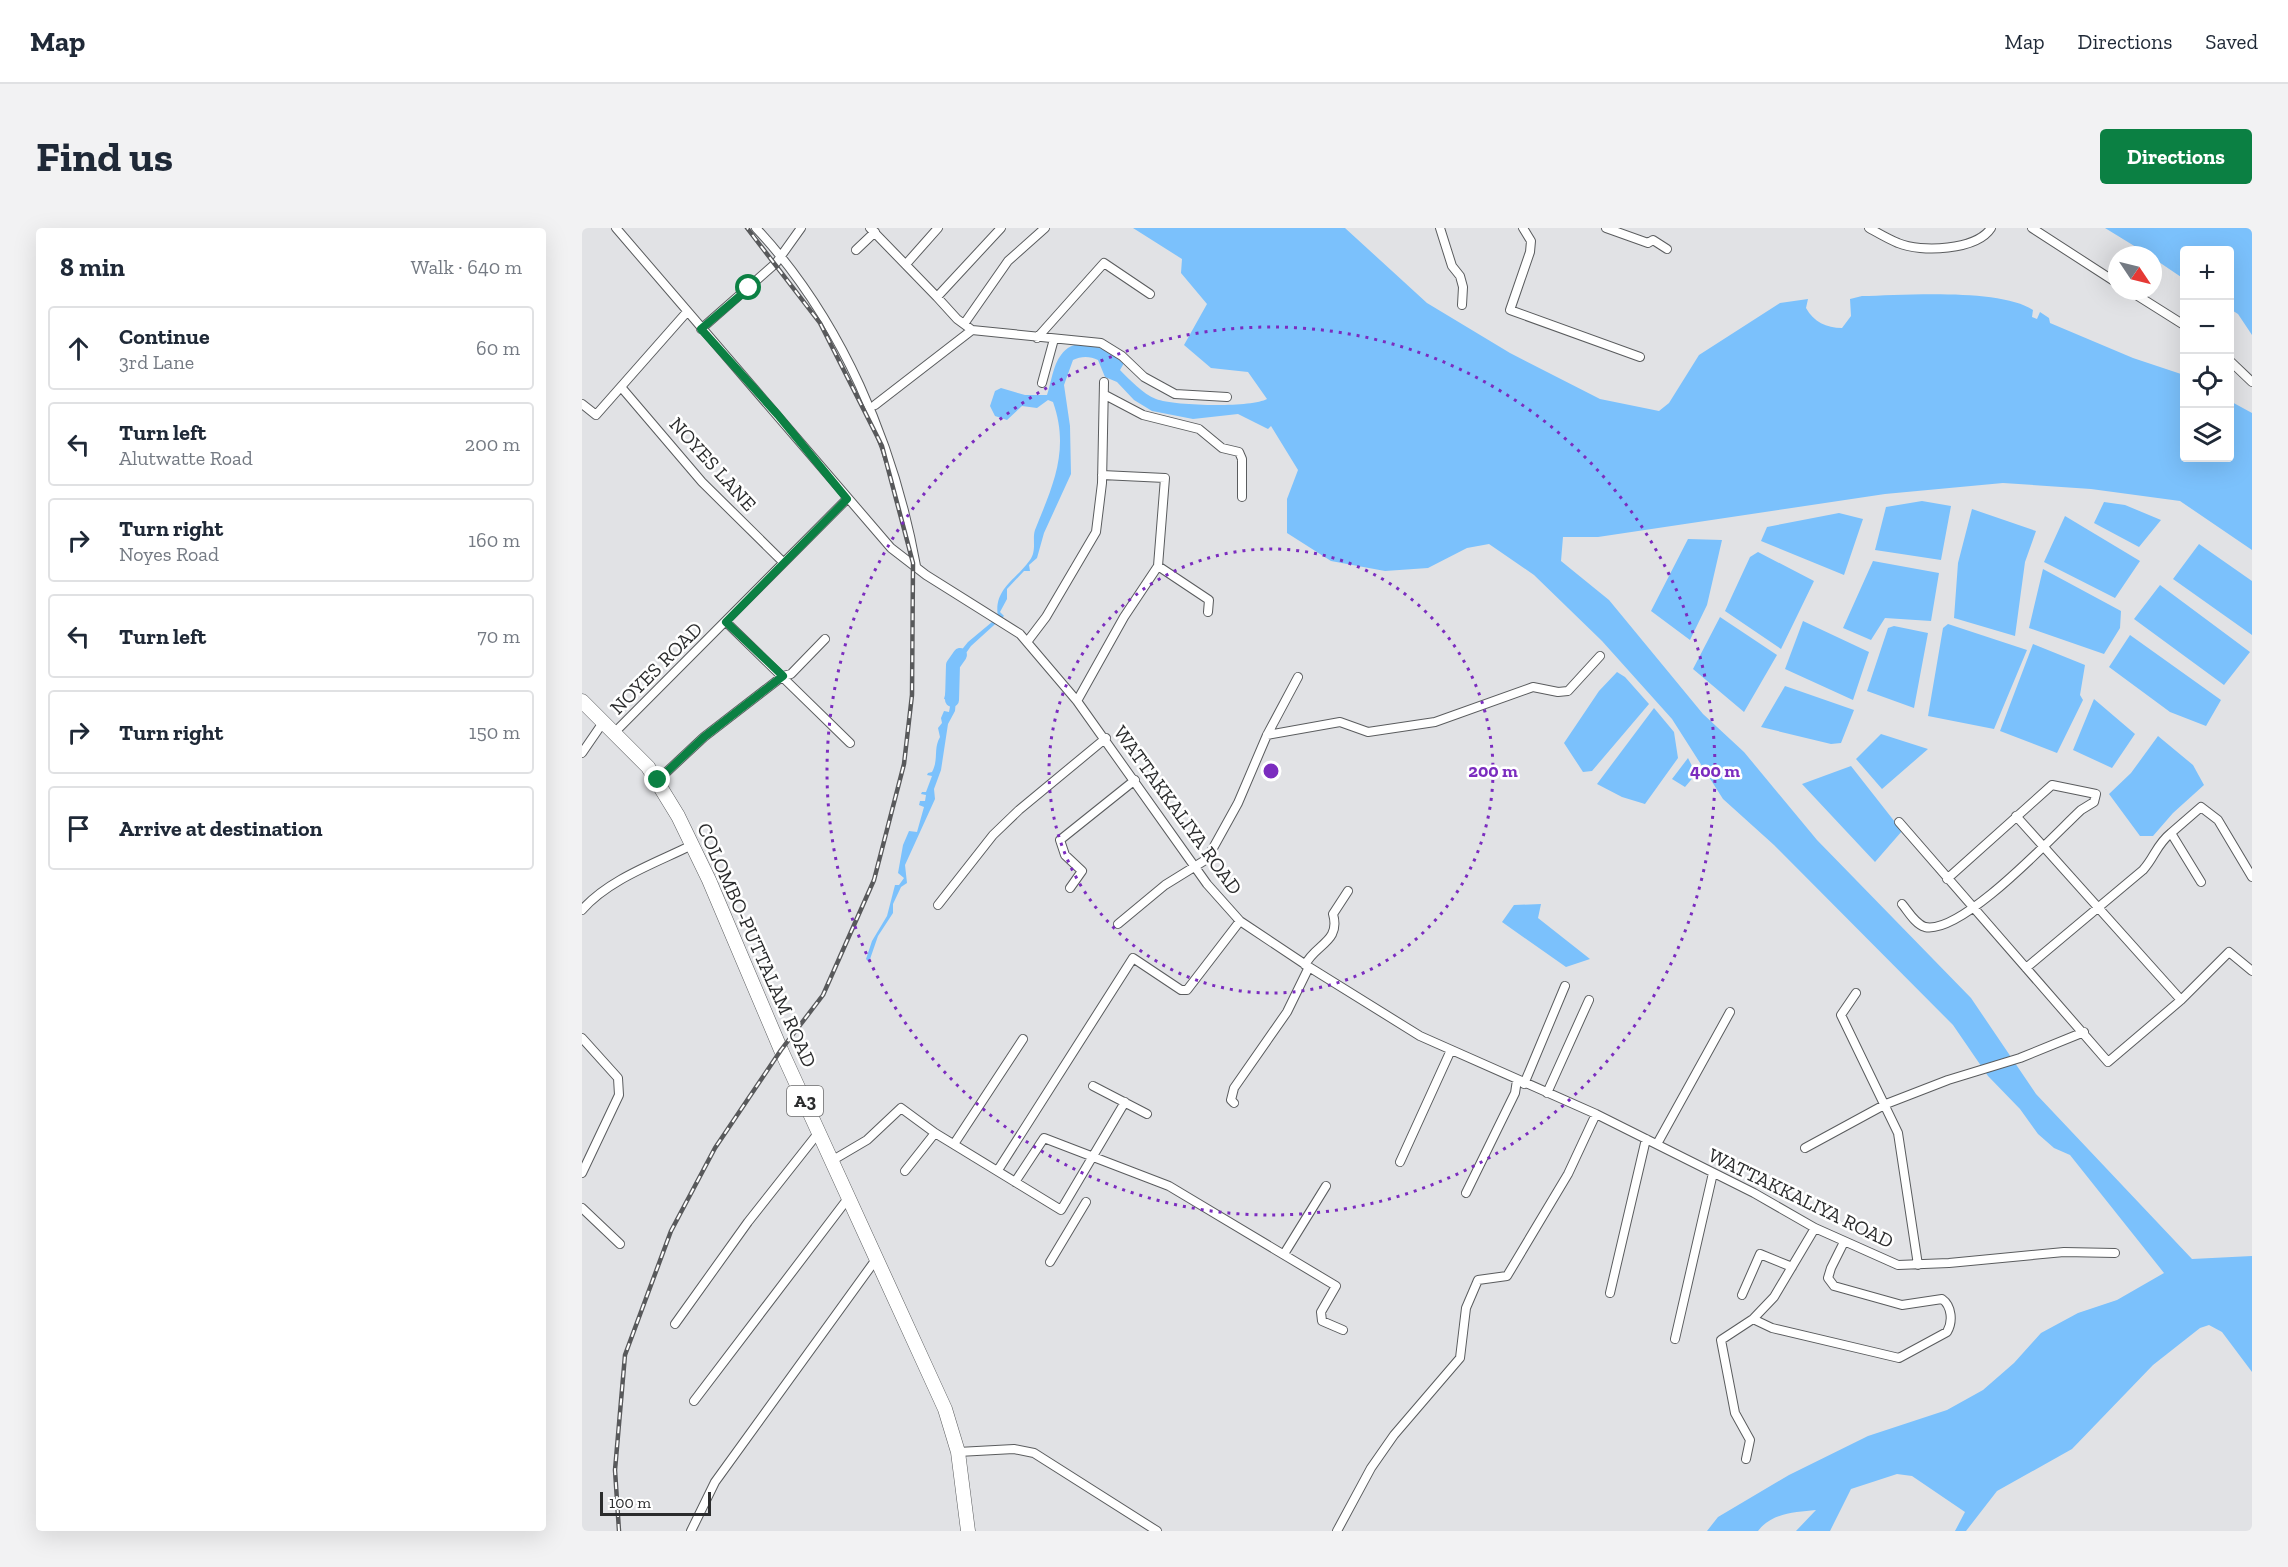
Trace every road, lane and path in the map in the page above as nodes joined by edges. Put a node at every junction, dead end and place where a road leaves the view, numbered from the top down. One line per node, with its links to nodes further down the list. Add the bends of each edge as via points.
1 (616, 228): 23 (street, WATTAKKALIYA ROAD)
2 (756, 228): 16 (street)
3 (801, 228): 16 (street)
4 (938, 228): 17 (street)
5 (1001, 228): 20 (street)
6 (1045, 228): 25 (street, via 1008,261)
7 (1440, 228): 22 (street, via 1452,266 1460,276)
8 (1523, 228): 30 (street, via 1531,241 1530,252 1510,310)
9 (1606, 228): 14 (street, via 1633,240 1653,240)
10 (1869, 228): 11 (street, via 1900,244 1944,248 1959,247 1985,236)
11 (1991, 228)
12 (2032, 228): 18 (street)
13 (873, 230): 15 (street); 17 (street)
14 (1667, 249)
15 (856, 250)
16 (780, 257): 26 (street); 44 (street, via 814,302 866,402 892,464)
17 (906, 263): 20 (street)
18 (2108, 277)
19 (1150, 294): 28 (street, via 1104,263)
20 (937, 297): 25 (street)
21 (2144, 300): 24 (street)
22 (1462, 305)
23 (686, 313): 26 (street, WATTAKKALIYA ROAD); 35 (street)
24 (2180, 323)
25 (964, 324): 27 (street)
26 (701, 329): 42 (street, WATTAKKALIYA ROAD)
27 (972, 330): 28 (street); 39 (street)
28 (1037, 338): 29 (street)
29 (1054, 339): 34 (street); 36 (street, via 1101,343 1144,377 1175,394)
30 (1640, 357)
31 (2234, 366): 33 (street)
32 (1104, 382): 37 (street)
33 (2252, 382)
34 (1042, 383)
35 (621, 387): 38 (street, via 596,415); 43 (street, NOYES LANE, via 702,482)
36 (1227, 397)
37 (1105, 398): 40 (street); 41 (street, via 1143,415 1199,429 1222,448 1239,452)
38 (582, 404)
39 (875, 405)
40 (1102, 475): 45 (street, via 1165,478); 49 (street, via 1096,532)
41 (1242, 497)
42 (847, 499): 43 (street, NOYES ROAD); 44 (street, WATTAKKALIYA ROAD, via 891,548)
43 (783, 562): 47 (street, NOYES ROAD)
44 (916, 566): 49 (street, WATTAKKALIYA ROAD)
45 (1158, 566): 46 (street, via 1209,600); 54 (street)
46 (1208, 612)
47 (726, 622): 51 (street); 56 (street, NOYES ROAD)
48 (825, 639): 51 (street, via 791,674)
49 (1027, 642): 54 (street, WATTAKKALIYA ROAD)
50 (1600, 656): 57 (street, via 1568,691 1533,687 1435,722 1368,732 1340,722)
51 (783, 676): 59 (street); 61 (street, via 713,729)
52 (1298, 677): 57 (street)
53 (582, 701): 55 (highway, COLOMBO-PUTTALAM ROAD / A3)
54 (1077, 701): 58 (street, WATTAKKALIYA ROAD)
55 (604, 721): 56 (highway, COLOMBO-PUTTALAM ROAD / A3); 60 (street)
56 (615, 732): 61 (highway, COLOMBO-PUTTALAM ROAD / A3)
57 (1267, 735): 68 (street, via 1238,803 1207,859)
58 (1106, 738): 62 (street, WATTAKKALIYA ROAD); 75 (street, via 993,835)
59 (850, 743)
60 (582, 753)
61 (658, 780): 66 (highway, COLOMBO-PUTTALAM ROAD / A3)
62 (1135, 780): 68 (street, WATTAKKALIYA ROAD); 72 (street, via 1060,840 1065,855 1082,872)
63 (2016, 816): 67 (street); 67 (street, via 2052,785 2096,794 2094,802); 70 (street)
64 (1899, 822): 70 (street)
65 (2171, 833): 69 (street, via 2201,807 2218,820); 71 (street); 77 (street, via 2159,843 2153,860)
66 (692, 845): 78 (street, via 620,882 590,900); 101 (highway, COLOMBO-PUTTALAM ROAD / A3)
67 (2043, 845): 76 (street); 77 (street)
68 (1195, 866): 79 (street, WATTAKKALIYA ROAD); 80 (street)
69 (2252, 877)
70 (1947, 879): 76 (street)
71 (2201, 882)
72 (1070, 888)
73 (1348, 891): 81 (street, via 1333,914 1336,928 1331,938)
74 (1902, 904): 76 (street, via 1920,924 1928,927)
75 (938, 905)
76 (1974, 909): 82 (street)
77 (2099, 909): 82 (street); 87 (street)
78 (582, 910)
79 (1240, 921): 81 (street, WATTAKKALIYA ROAD); 110 (street, via 1187,990 1181,990 1133,958)
80 (1118, 924)
81 (1307, 966): 92 (street, WATTAKKALIYA ROAD, via 1420,1036); 97 (street, via 1287,1012 1234,1088)
82 (2026, 968): 89 (street)
83 (2252, 971): 87 (street, via 2229,952)
84 (1565, 986): 93 (street)
85 (1856, 993): 98 (street, via 1841,1015)
86 (1589, 1000): 95 (street)
87 (2181, 1000): 89 (street, via 2108,1062)
88 (1730, 1012): 105 (street)
89 (2084, 1032): 98 (street)
90 (582, 1038): 112 (street, via 618,1078 619,1095)
91 (1023, 1039): 104 (street)
92 (1451, 1050): 93 (street, WATTAKKALIYA ROAD); 109 (street)
93 (1521, 1082): 95 (street, WATTAKKALIYA ROAD); 116 (street)
94 (1093, 1086): 96 (street)
95 (1547, 1094): 100 (street, WATTAKKALIYA ROAD)
96 (1125, 1102): 99 (street); 107 (street)
97 (1234, 1103)
98 (1886, 1104): 106 (street); 129 (street, via 1899,1133)
99 (1148, 1114)
100 (1596, 1114): 103 (street, WATTAKKALIYA ROAD); 143 (street, via 1568,1174 1507,1276 1478,1280 1466,1308 1460,1359 1394,1435)
101 (819, 1132): 108 (highway, COLOMBO-PUTTALAM ROAD / A3); 134 (street)
102 (935, 1133): 104 (street); 108 (street, via 901,1108 867,1140); 111 (street)
103 (1646, 1139): 105 (street, WATTAKKALIYA ROAD); 131 (street)
104 (954, 1144): 110 (street)
105 (1657, 1144): 113 (street, WATTAKKALIYA ROAD)
106 (1805, 1148)
107 (1092, 1156): 114 (street, via 1044,1138); 120 (street); 126 (street, via 1169,1186)
108 (833, 1160): 117 (highway, COLOMBO-PUTTALAM ROAD / A3)
109 (1400, 1162)
110 (998, 1170): 114 (street)
111 (905, 1171)
112 (582, 1173)
113 (1713, 1173): 122 (street, WATTAKKALIYA ROAD); 136 (street)
114 (1015, 1182): 120 (street)
115 (1326, 1186): 126 (street)
116 (1466, 1193)
117 (849, 1197): 127 (highway, COLOMBO-PUTTALAM ROAD / A3); 137 (street)
118 (1086, 1202): 121 (street)
119 (582, 1208): 124 (street)
120 (1061, 1210): 121 (street)
121 (1076, 1219): 128 (street)
122 (1815, 1228): 123 (street, WATTAKKALIYA ROAD); 130 (street)
123 (1844, 1242): 129 (street, WATTAKKALIYA ROAD, via 1898,1265); 133 (street, via 1828,1278 1834,1286 1902,1305 1942,1299 1950,1309 1951,1326 1947,1332 1899,1358 1772,1329)
124 (621, 1244)
125 (2115, 1253): 129 (street, WATTAKKALIYA ROAD, via 2064,1252)
126 (1284, 1254): 135 (street, via 1336,1286 1321,1312 1322,1321)
127 (878, 1257): 138 (highway, COLOMBO-PUTTALAM ROAD / A3, via 945,1408); 140 (street, via 715,1482)
128 (1050, 1262)
129 (1918, 1265)
130 (1791, 1268): 132 (street, via 1760,1254); 133 (street, via 1774,1297)
131 (1610, 1293)
132 (1742, 1295)
133 (1753, 1319): 139 (street, via 1721,1340 1735,1413 1750,1440)
134 (675, 1324)
135 (1343, 1330)
136 (1676, 1339)
137 (694, 1401)
138 (958, 1452): 141 (highway, COLOMBO-PUTTALAM ROAD / A3); 142 (street, via 1014,1449 1034,1453)
139 (1746, 1459)
140 (691, 1531)
141 (968, 1531)
142 (1157, 1531)
143 (1337, 1531)

